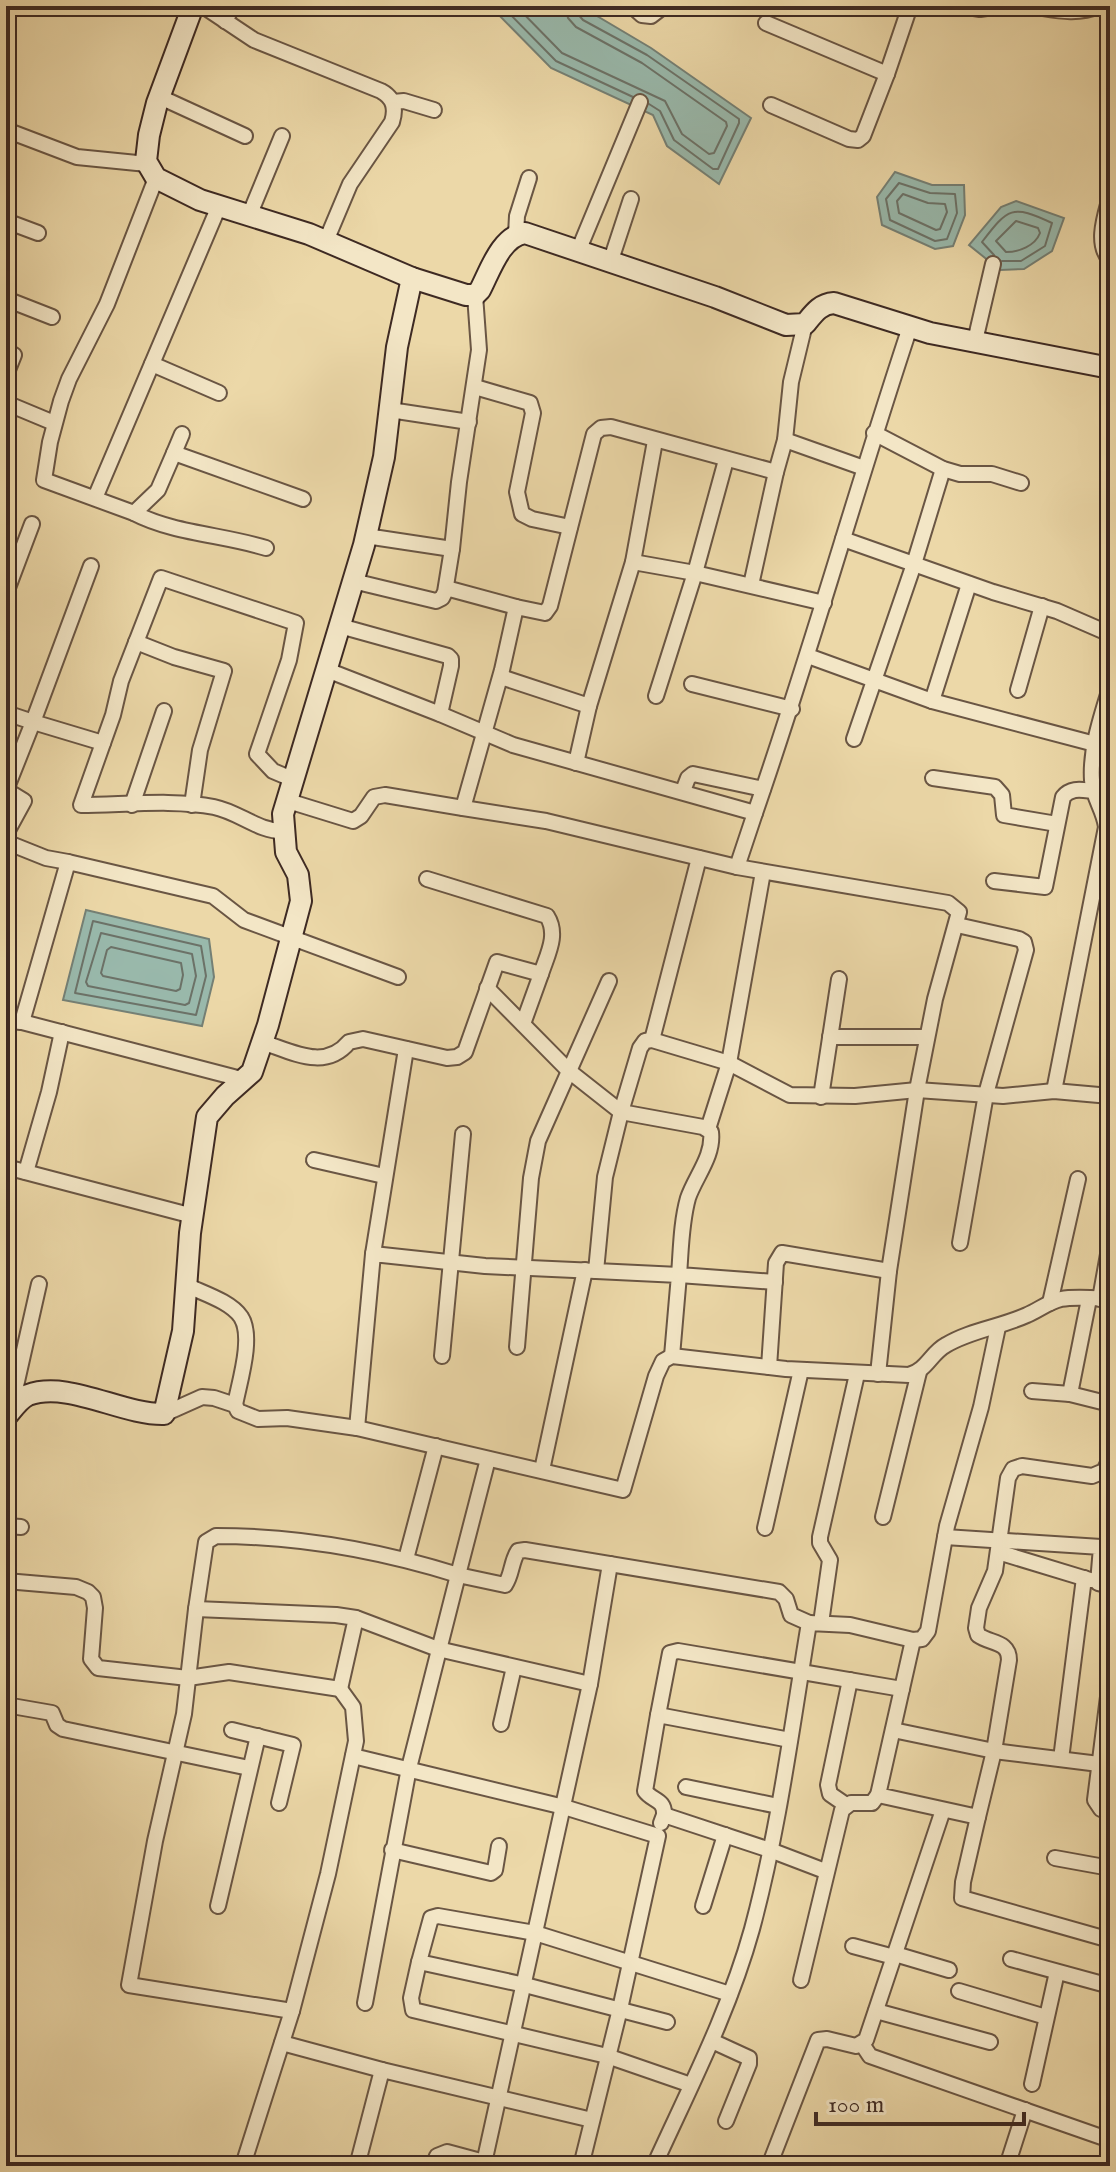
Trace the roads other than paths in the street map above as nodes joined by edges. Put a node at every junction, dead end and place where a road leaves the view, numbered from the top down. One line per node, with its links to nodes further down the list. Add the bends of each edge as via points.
1 (193, 6): 14 (street)
2 (203, 6): 11 (street)
3 (233, 6): 11 (street)
4 (632, 6): 5 (street, via 651,16)
5 (664, 6)
6 (910, 6): 13 (street)
7 (962, 6): 8 (street)
8 (999, 6)
9 (1029, 6): 10 (street, via 1071,12)
10 (1098, 6)
11 (225, 21): 15 (street, via 254,40 381,91)
12 (766, 23): 13 (street)
13 (887, 74): 17 (street, via 858,140)
14 (160, 97): 20 (street); 22 (street, via 147,144)
15 (393, 102): 18 (street); 31 (street, via 392,122 350,184)
16 (640, 102): 32 (street)
17 (771, 105)
18 (434, 110)
19 (6, 130): 22 (street, via 77,157)
20 (245, 136)
21 (282, 136): 27 (street)
22 (151, 171): 26 (street, via 187,195); 52 (street, via 107,304 69,379)
23 (529, 178): 30 (street)
24 (1110, 197): 34 (street, via 1102,248)
25 (631, 199): 33 (street)
26 (219, 206): 27 (street); 44 (street)
27 (249, 216): 31 (street)
28 (6, 221): 29 (street)
29 (38, 233)
30 (516, 234): 32 (street); 37 (street)
31 (326, 241): 36 (street)
32 (579, 249): 33 (street)
33 (611, 260): 40 (street, via 786,325)
34 (1110, 260)
35 (993, 264): 42 (street)
36 (412, 278): 37 (street); 50 (street)
37 (475, 295): 47 (street)
38 (6, 299): 39 (street)
39 (52, 317)
40 (805, 324): 41 (street, via 819,308 834,303); 55 (street)
41 (910, 327): 42 (street); 53 (street)
42 (975, 341): 45 (street)
43 (6, 351): 46 (street, via 14,355)
44 (152, 364): 48 (street); 63 (street)
45 (1110, 368)
46 (6, 375)
47 (475, 387): 51 (street); 67 (street, via 530,403 533,413 518,505 532,519)
48 (219, 393)
49 (6, 403): 52 (street)
50 (390, 410): 51 (street); 68 (street)
51 (469, 422): 71 (street)
52 (54, 423): 63 (street, via 44,480)
53 (874, 433): 59 (street); 60 (street)
54 (182, 434): 57 (street)
55 (785, 440): 59 (street); 61 (street)
56 (655, 441): 58 (street); 67 (street, via 611,427 594,434); 72 (street)
57 (174, 453): 64 (street); 65 (street, via 158,490)
58 (726, 460): 61 (street); 75 (street)
59 (864, 468): 69 (street)
60 (943, 469): 62 (street); 73 (street)
61 (776, 472): 78 (street)
62 (1021, 483)
63 (95, 498): 65 (street)
64 (303, 499)
65 (134, 513): 70 (street, via 156,523)
66 (32, 524): 80 (street)
67 (570, 527): 83 (street, via 550,606 545,613)
68 (366, 536): 71 (street); 76 (street)
69 (843, 539): 73 (street); 81 (street)
70 (266, 548)
71 (452, 549): 79 (street)
72 (633, 562): 75 (street); 96 (street)
73 (914, 564): 77 (street); 90 (street)
74 (91, 566): 101 (street)
75 (695, 573): 78 (street); 94 (street)
76 (353, 581): 79 (street, via 436,601); 84 (street)
77 (969, 584): 82 (street); 95 (street)
78 (751, 585): 81 (street)
79 (446, 588): 83 (street)
80 (6, 593)
81 (824, 603): 87 (street)
82 (1042, 606): 85 (street); 93 (street)
83 (516, 607): 89 (street)
84 (340, 626): 88 (street); 100 (street, via 448,656 451,666)
85 (1110, 634)
86 (136, 642): 104 (street); 108 (street, via 161,578 296,623 257,754 273,771); 114 (street, via 224,671 200,750)
87 (808, 656): 90 (street); 97 (street)
88 (327, 670): 100 (street); 108 (street)
89 (501, 677): 96 (street); 102 (street)
90 (874, 681): 95 (street); 103 (street)
91 (692, 684): 97 (street)
92 (1110, 688): 105 (street)
93 (1018, 690)
94 (656, 696)
95 (932, 701): 105 (street)
96 (589, 706): 106 (street)
97 (792, 709): 109 (street)
98 (164, 711): 113 (street)
99 (6, 713): 101 (street)
100 (440, 714): 102 (street)
101 (33, 722): 104 (street); 119 (street, via 6,790 24,801)
102 (483, 734): 106 (street); 115 (street)
103 (854, 739)
104 (103, 743): 113 (street, via 81,805)
105 (1095, 744): 111 (street)
106 (576, 763): 110 (street)
107 (933, 778): 117 (street, via 995,787 1002,795 1004,815)
108 (292, 779): 112 (street)
109 (763, 789): 110 (street, via 693,774); 116 (street)
110 (683, 791): 116 (street)
111 (1094, 791): 117 (street, via 1067,792); 147 (street, via 1106,827)
112 (285, 800): 115 (street, via 353,821 374,797 385,795); 118 (street)
113 (132, 805): 114 (street)
114 (192, 805): 118 (street)
115 (463, 808): 121 (street, via 559,823)
116 (755, 813): 123 (street)
117 (1057, 824): 126 (street, via 1045,887)
118 (284, 831): 128 (street, via 301,901)
119 (6, 834)
120 (6, 842): 122 (street)
121 (699, 858): 123 (street); 140 (street)
122 (68, 862): 128 (street, via 213,896 244,920); 135 (street)
123 (737, 867): 124 (street)
124 (763, 872): 127 (street, via 948,903 959,912); 143 (street)
125 (427, 879): 129 (street, via 547,916 553,940)
126 (994, 881)
127 (957, 925): 139 (street); 148 (street, via 1019,939 1026,950)
128 (291, 937): 130 (street); 141 (street)
129 (541, 974): 133 (street, via 497,962); 136 (street)
130 (398, 977)
131 (839, 979): 138 (street)
132 (609, 981): 144 (street)
133 (487, 988): 136 (street); 142 (street, via 465,1052 447,1058)
134 (6, 1021): 135 (street)
135 (22, 1022): 137 (street)
136 (523, 1024): 144 (street)
137 (62, 1032): 145 (street); 156 (street)
138 (830, 1037): 139 (street); 150 (street)
139 (926, 1037): 146 (street)
140 (652, 1040): 143 (street); 151 (street, via 640,1048)
141 (262, 1042): 142 (street, via 325,1058 363,1039); 145 (street)
142 (406, 1049): 157 (street)
143 (729, 1063): 150 (street, via 790,1095); 152 (street)
144 (569, 1071): 151 (street); 164 (street, via 538,1141)
145 (245, 1080): 159 (street, via 207,1117)
146 (917, 1090): 148 (street); 150 (street); 166 (street)
147 (1054, 1091): 148 (street); 149 (street)
148 (986, 1094): 160 (street)
149 (1110, 1096)
150 (821, 1097)
151 (621, 1112): 152 (street); 165 (street)
152 (708, 1129): 167 (street, via 712,1138 685,1215)
153 (463, 1134): 163 (street)
154 (314, 1160): 157 (street)
155 (6, 1167): 156 (street)
156 (26, 1172): 159 (street)
157 (384, 1176): 162 (street)
158 (1078, 1179): 172 (street)
159 (193, 1216): 170 (street)
160 (960, 1243)
161 (1110, 1243): 171 (street)
162 (373, 1254): 163 (street); 188 (street)
163 (451, 1262): 164 (street); 175 (street)
164 (523, 1268): 165 (street); 174 (street)
165 (590, 1271): 167 (street); 192 (street)
166 (889, 1271): 168 (street, via 782,1253); 181 (street)
167 (679, 1275): 168 (street); 176 (street)
168 (775, 1282): 177 (street)
169 (39, 1284): 187 (street)
170 (186, 1285): 185 (street, via 241,1318 246,1350); 186 (street, via 183,1331)
171 (1100, 1299): 172 (street); 183 (street)
172 (1050, 1303): 173 (street)
173 (998, 1327): 179 (street, via 942,1346); 195 (street)
174 (517, 1347)
175 (442, 1356)
176 (672, 1356): 177 (street); 192 (street, via 656,1376 623,1490)
177 (769, 1367): 178 (street)
178 (801, 1370): 180 (street); 194 (street)
179 (919, 1372): 181 (street); 193 (street)
180 (857, 1374): 181 (street); 205 (street, via 820,1537 830,1560)
181 (878, 1374)
182 (1032, 1391): 183 (street)
183 (1070, 1394): 184 (street)
184 (1110, 1404)
185 (235, 1405): 186 (street, via 202,1397); 188 (street, via 258,1419)
186 (164, 1414): 187 (street, via 44,1391 25,1396)
187 (8, 1415)
188 (357, 1428): 189 (street)
189 (436, 1446): 190 (street); 198 (street)
190 (488, 1459): 192 (street); 200 (street)
191 (1110, 1459): 196 (street, via 1104,1471 1092,1476 1013,1469)
192 (542, 1470)
193 (883, 1517)
194 (765, 1528)
195 (945, 1537): 196 (street); 206 (street, via 928,1631)
196 (998, 1546): 197 (street); 202 (street); 224 (street, via 976,1628 985,1640 1009,1651)
197 (1106, 1547): 202 (street)
198 (406, 1559): 200 (street); 203 (street, via 306,1540 216,1536 206,1542)
199 (610, 1564): 200 (street, via 525,1550 518,1551 505,1585); 205 (street, via 779,1592 791,1615); 213 (street)
200 (458, 1575): 207 (street)
201 (6, 1581): 210 (street, via 88,1592 95,1608 91,1659 98,1668)
202 (1098, 1582): 226 (street)
203 (196, 1609): 204 (street); 210 (street)
204 (356, 1618): 207 (street); 214 (street)
205 (815, 1623): 206 (street, via 879,1630); 209 (street)
206 (913, 1640): 215 (street)
207 (438, 1649): 208 (street); 229 (street)
208 (514, 1667): 213 (street); 218 (street)
209 (801, 1671): 211 (street); 217 (street, via 670,1653); 222 (street)
210 (188, 1678): 214 (street, via 229,1672); 223 (street)
211 (850, 1680): 215 (street); 233 (street, via 828,1785 830,1794)
212 (1110, 1681): 227 (street)
213 (590, 1684): 235 (street)
214 (340, 1689): 225 (street, via 353,1707)
215 (902, 1689): 220 (street)
216 (6, 1705): 223 (street, via 52,1713 63,1729)
217 (658, 1715): 222 (street); 238 (street, via 645,1791 660,1801)
218 (501, 1724)
219 (232, 1730): 221 (street)
220 (893, 1730): 224 (street); 231 (street)
221 (258, 1736): 228 (street); 232 (street, via 294,1747)
222 (790, 1740): 234 (street)
223 (176, 1751): 228 (street); 266 (street, via 129,1985)
224 (994, 1751): 226 (street); 239 (street)
225 (353, 1756): 229 (street); 266 (street)
226 (1061, 1759): 227 (street)
227 (1099, 1764): 237 (street, via 1095,1800)
228 (249, 1768): 248 (street)
229 (409, 1768): 235 (street); 243 (street)
230 (686, 1787): 234 (street)
231 (878, 1795): 233 (street, via 872,1803); 236 (street)
232 (279, 1803)
233 (846, 1805): 247 (street)
234 (778, 1806): 244 (street)
235 (564, 1807): 241 (street); 250 (street)
236 (943, 1810): 239 (street); 253 (street)
237 (1110, 1812)
238 (664, 1815): 240 (street); 241 (street)
239 (978, 1817): 251 (street, via 962,1898)
240 (725, 1835): 244 (street); 249 (street)
241 (658, 1836): 256 (street)
242 (499, 1846): 243 (street, via 491,1873)
243 (392, 1850): 264 (street)
244 (770, 1850): 247 (street); 263 (street)
245 (1055, 1858): 246 (street)
246 (1110, 1868)
247 (825, 1871): 259 (street)
248 (218, 1906)
249 (703, 1906)
250 (535, 1933): 255 (street, via 433,1916); 256 (street); 260 (street)
251 (1110, 1940)
252 (853, 1946): 253 (street)
253 (894, 1956): 257 (street); 267 (street)
254 (1011, 1959): 258 (street)
255 (419, 1962): 260 (street); 270 (street, via 413,2010)
256 (630, 1964): 263 (street); 265 (street)
257 (949, 1970)
258 (1057, 1972): 261 (street); 268 (street)
259 (801, 1980)
260 (525, 1985): 265 (street); 270 (street)
261 (1110, 1986)
262 (959, 1991): 268 (street)
263 (730, 1994): 271 (street)
264 (365, 2003)
265 (620, 2009): 269 (street); 275 (street)
266 (292, 2011): 273 (street)
267 (876, 2011): 272 (street); 274 (street)
268 (1046, 2017): 277 (street)
269 (667, 2022)
270 (514, 2035): 275 (street); 279 (street)
271 (712, 2041): 278 (street); 282 (street, via 749,2058)
272 (990, 2042)
273 (282, 2043): 276 (street); 285 (street)
274 (862, 2044): 280 (street, via 870,2056); 290 (street, via 818,2040)
275 (607, 2056): 278 (street); 281 (street)
276 (382, 2070): 279 (street); 286 (street)
277 (1032, 2084)
278 (691, 2085): 289 (street)
279 (499, 2099): 281 (street); 284 (street)
280 (1025, 2110): 283 (street); 291 (street)
281 (592, 2120): 288 (street)
282 (726, 2121)
283 (1110, 2140)
284 (492, 2164): 287 (street, via 447,2152 437,2156)
285 (244, 2166)
286 (357, 2166)
287 (433, 2166)
288 (581, 2166)
289 (654, 2166)
290 (769, 2166)
291 (1007, 2166)

